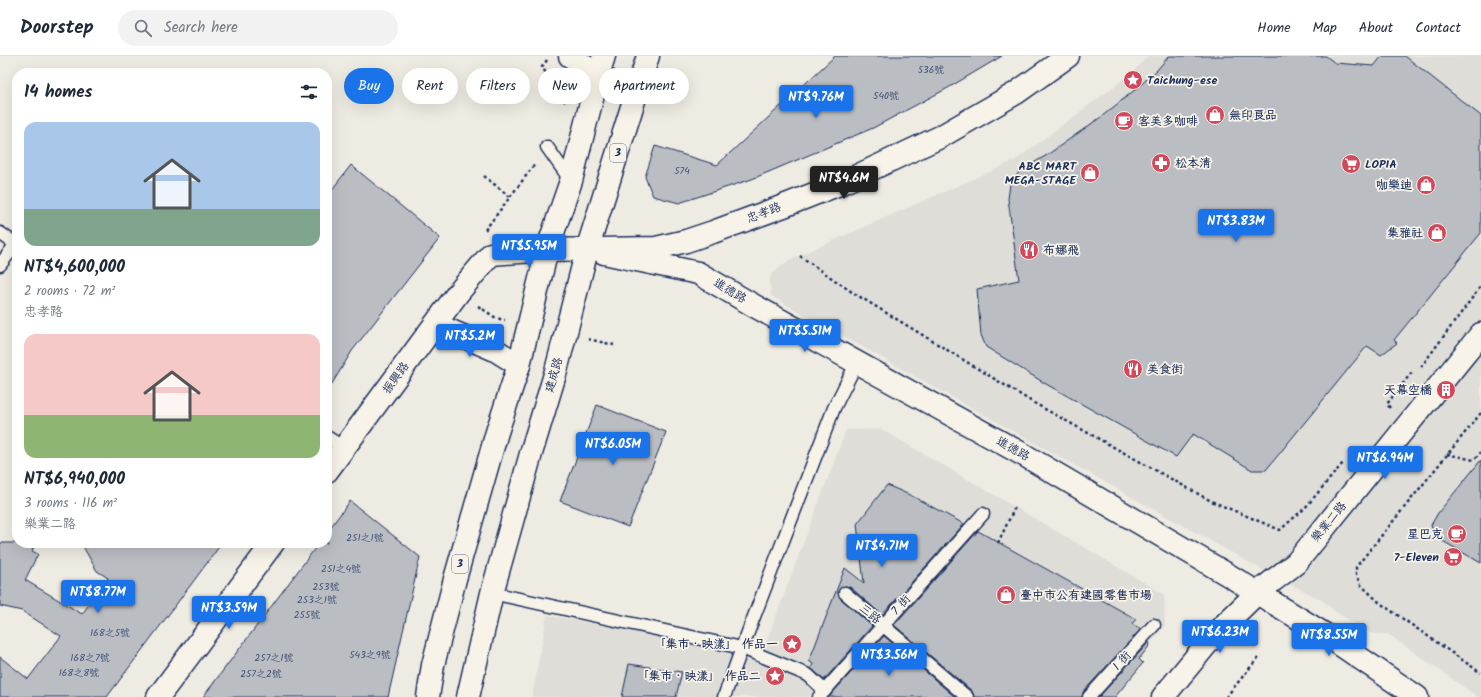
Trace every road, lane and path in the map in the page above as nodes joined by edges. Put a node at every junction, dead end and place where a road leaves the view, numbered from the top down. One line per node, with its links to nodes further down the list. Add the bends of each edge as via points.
1 (570, 56): 4 (main road)
2 (648, 56): 6 (main road, 建成路 / 3)
3 (1068, 56): 17 (main road, 忠孝路, via 990,109 940,137 842,183 686,241 656,248)
4 (601, 65): 11 (main road, 3)
5 (542, 66): 8 (path)
6 (644, 68)
7 (633, 104): 17 (main road, 建成路 / 3)
8 (568, 106)
9 (547, 147): 11 (lane)
10 (484, 176): 12 (path)
11 (571, 181): 16 (main road, 3)
12 (510, 196)
13 (0, 233): 14 (lane)
14 (12, 241)
15 (12, 250): 19 (lane)
16 (547, 250): 17 (main road, 忠孝路); 21 (main road, 振興路, via 491,254); 24 (main road, 3)
17 (587, 250): 23 (main road, 進德路, via 698,273); 40 (main road, 建成路 / 3, via 556,371)
18 (800, 256): 35 (path, via 852,292 1034,403 1211,501 1280,530 1305,508)
19 (0, 265)
20 (1481, 286): 26 (path)
21 (435, 324): 24 (main road, via 495,350); 31 (main road, 振興路)
22 (1481, 334): 42 (main road, 樂業二路, via 1296,563)
23 (857, 362): 42 (main road, 進德路, via 1024,455); 45 (lane, via 834,408)
24 (519, 365): 50 (main road, 3, via 453,586 433,665)
25 (1412, 372): 28 (path, via 1387,404)
26 (1413, 377)
27 (1395, 402): 28 (path)
28 (1390, 408): 30 (path)
29 (1481, 413): 33 (path)
30 (1385, 414)
31 (336, 443): 34 (main road, 振興路)
32 (1481, 452): 33 (path, via 1474,460)
33 (1447, 454): 47 (path, via 1356,567 1356,575 1361,585 1380,603)
34 (332, 455)
35 (1345, 461)
36 (1015, 507): 38 (path)
37 (983, 514): 43 (lane, 7 街)
38 (998, 543)
39 (269, 548): 49 (main road)
40 (492, 593): 45 (lane); 51 (main road, 建成路 / 3)
41 (845, 593): 43 (lane, 三路)
42 (1257, 593): 55 (main road, 樂業二路, via 1215,634); 57 (main road, 進德路, via 1329,637)
43 (884, 625): 48 (lane, 7 街); 53 (lane, 三路)
44 (1154, 625): 54 (lane, 1 街)
45 (742, 648): 48 (lane, via 808,675); 52 (lane)
46 (1258, 658): 56 (path)
47 (1481, 673)
48 (822, 694)
49 (158, 697)
50 (428, 697)
51 (468, 697)
52 (724, 697)
53 (968, 697)
54 (1089, 697)
55 (1163, 697)
56 (1226, 697)
57 (1417, 697)

